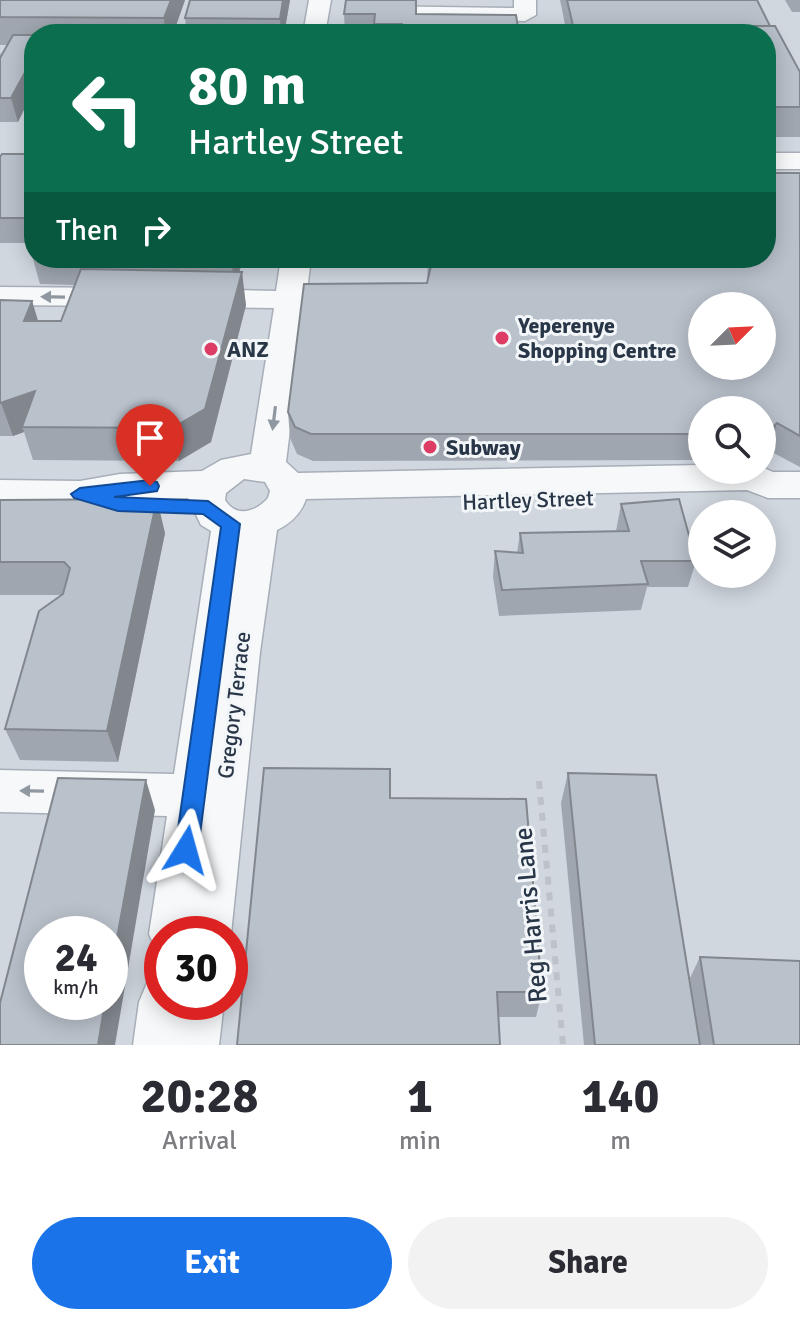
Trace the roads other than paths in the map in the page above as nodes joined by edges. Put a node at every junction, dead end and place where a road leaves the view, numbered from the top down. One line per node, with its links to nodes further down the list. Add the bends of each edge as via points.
1 (320, 0): 4 (street)
2 (359, 0): 3 (street, via 357,12 525,15)
3 (525, 0)
4 (316, 24)
5 (776, 161): 6 (street)
6 (800, 161)
7 (281, 268): 9 (street, Gregory Terrace)
8 (295, 268): 9 (street, Gregory Terrace)
9 (292, 294): 10 (street, one-way to 10); 13 (street, Gregory Terrace)
10 (0, 296)
11 (784, 485): 13 (street, Hartley Street, via 759,493)
12 (0, 493): 13 (street, Hartley Street, via 80,494 118,504)
13 (248, 496): 15 (street, Gregory Terrace); 17 (street, Gregory Terrace, via 239,652)
14 (0, 791): 15 (street, one-way to 14)
15 (194, 795): 16 (street, Gregory Terrace)
16 (177, 916)
17 (207, 916)
18 (163, 1020): 20 (street)
19 (195, 1020): 21 (street)
20 (160, 1045)
21 (192, 1045)

